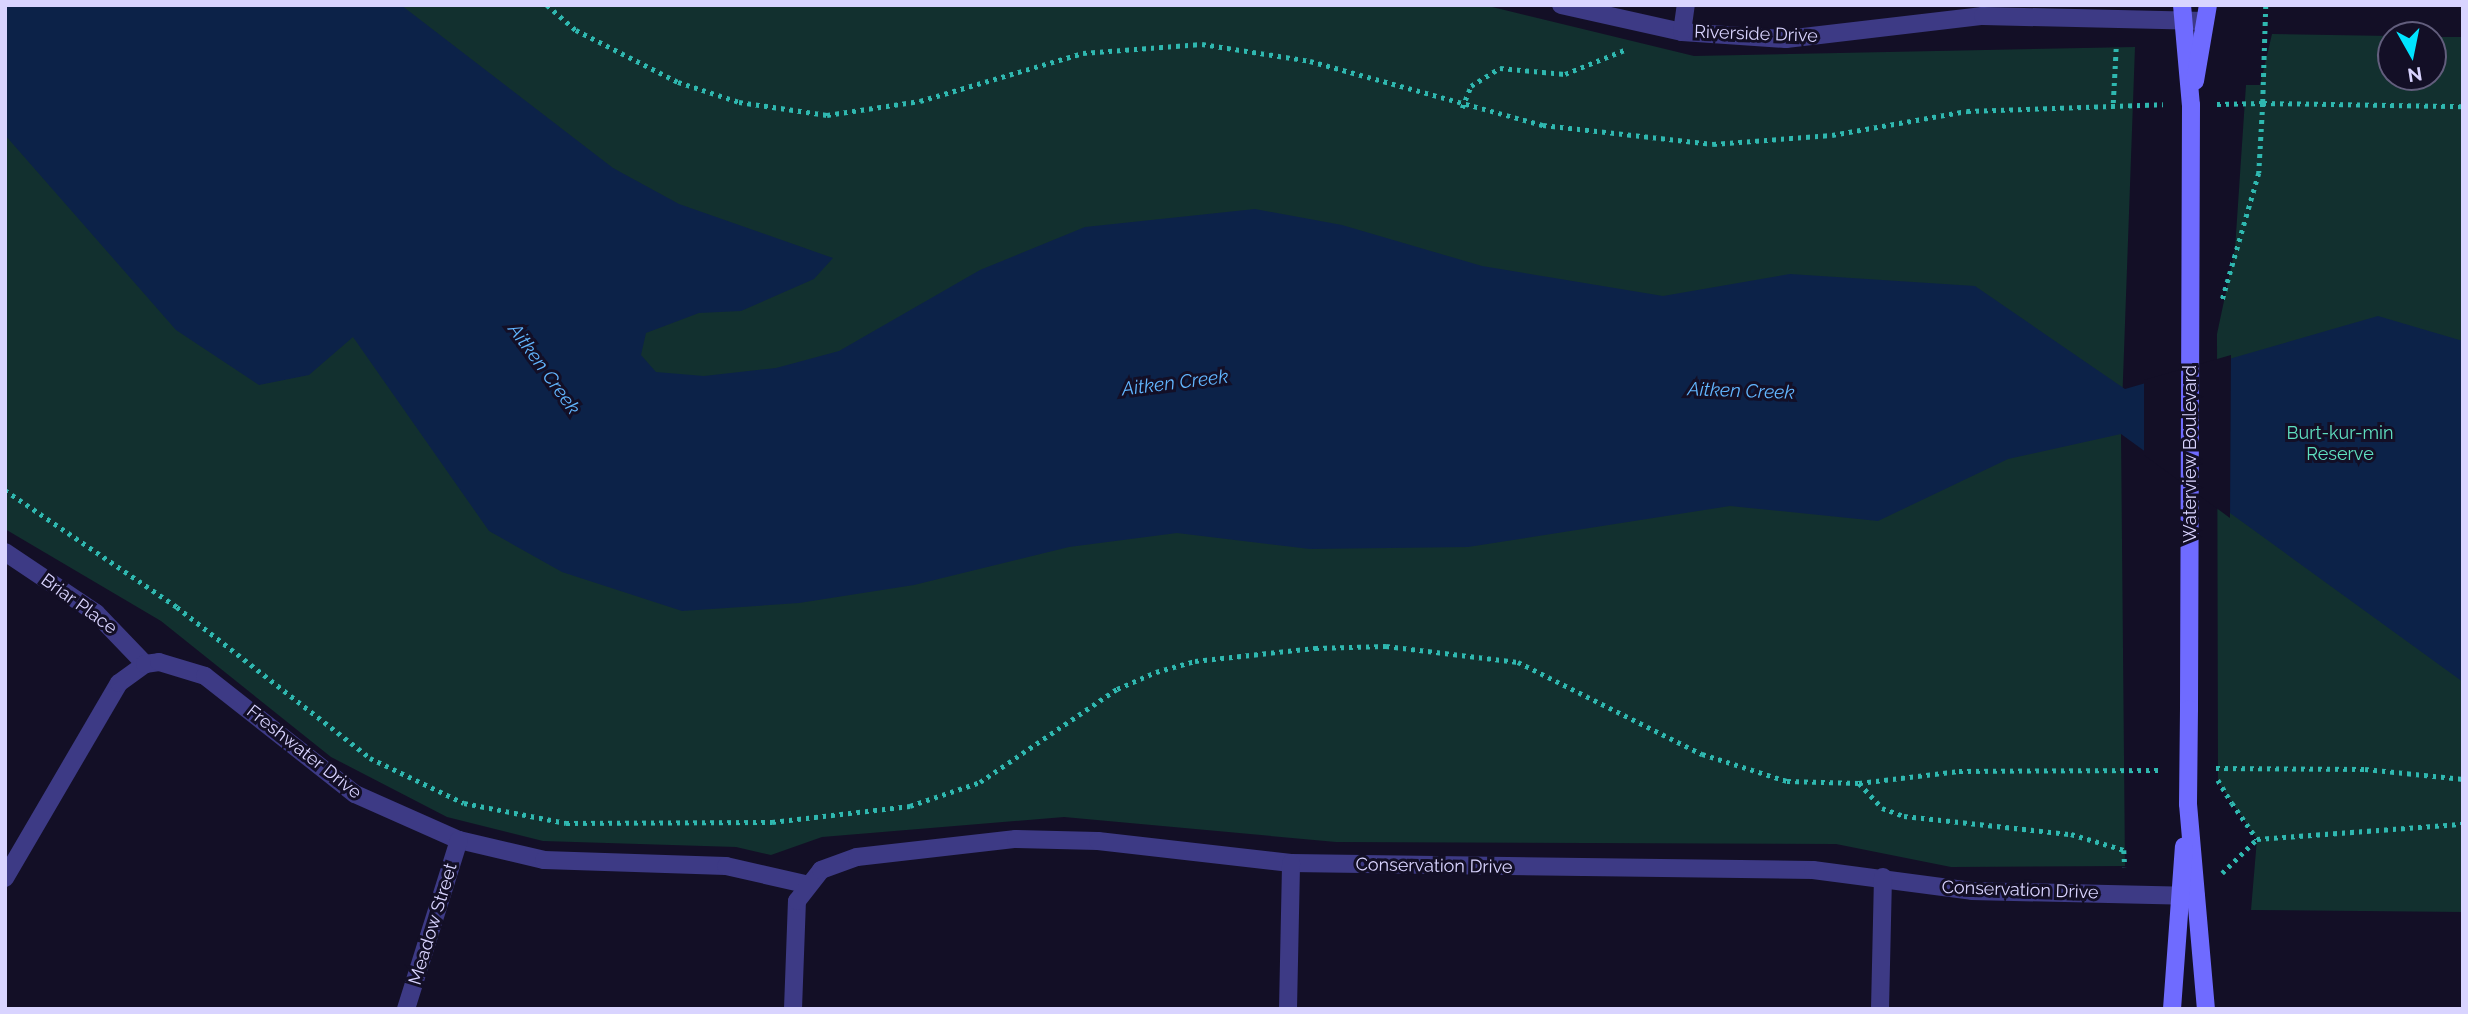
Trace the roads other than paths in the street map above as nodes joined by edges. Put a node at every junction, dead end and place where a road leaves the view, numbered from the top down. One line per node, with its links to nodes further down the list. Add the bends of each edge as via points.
1 (1561, 5): 5 (street, Riverside Drive)
2 (1686, 5): 5 (street)
3 (2183, 13): 4 (street, Riverside Drive); 5 (street, Riverside Drive, via 2117,18 1983,16 1786,39); 6 (street, Waterview Boulevard)
4 (2206, 13): 6 (street, Waterview Boulevard)
5 (1682, 32)
6 (2190, 104): 14 (street, Waterview Boulevard, bridge)
7 (5, 552): 8 (street, Briar Place, via 96,613)
8 (145, 664): 9 (street, Freshwater Drive, via 189,666 355,794); 12 (street, via 120,683)
9 (459, 840): 13 (street, Freshwater Drive, via 571,863 726,866); 15 (street, Meadow Street)
10 (1291, 863): 11 (street, Conservation Drive, via 1813,870); 13 (street, Conservation Drive, via 1098,841 1016,839 847,859); 17 (street)
11 (1882, 877): 14 (street, Conservation Drive, via 1972,891); 18 (street)
12 (5, 878)
13 (805, 884): 16 (street, via 793,931)
14 (2189, 896): 19 (street, Waterview Boulevard); 20 (street, Waterview Boulevard)
15 (407, 1009)
16 (793, 1009)
17 (1288, 1009)
18 (1880, 1009)
19 (2172, 1009)
20 (2206, 1009)

